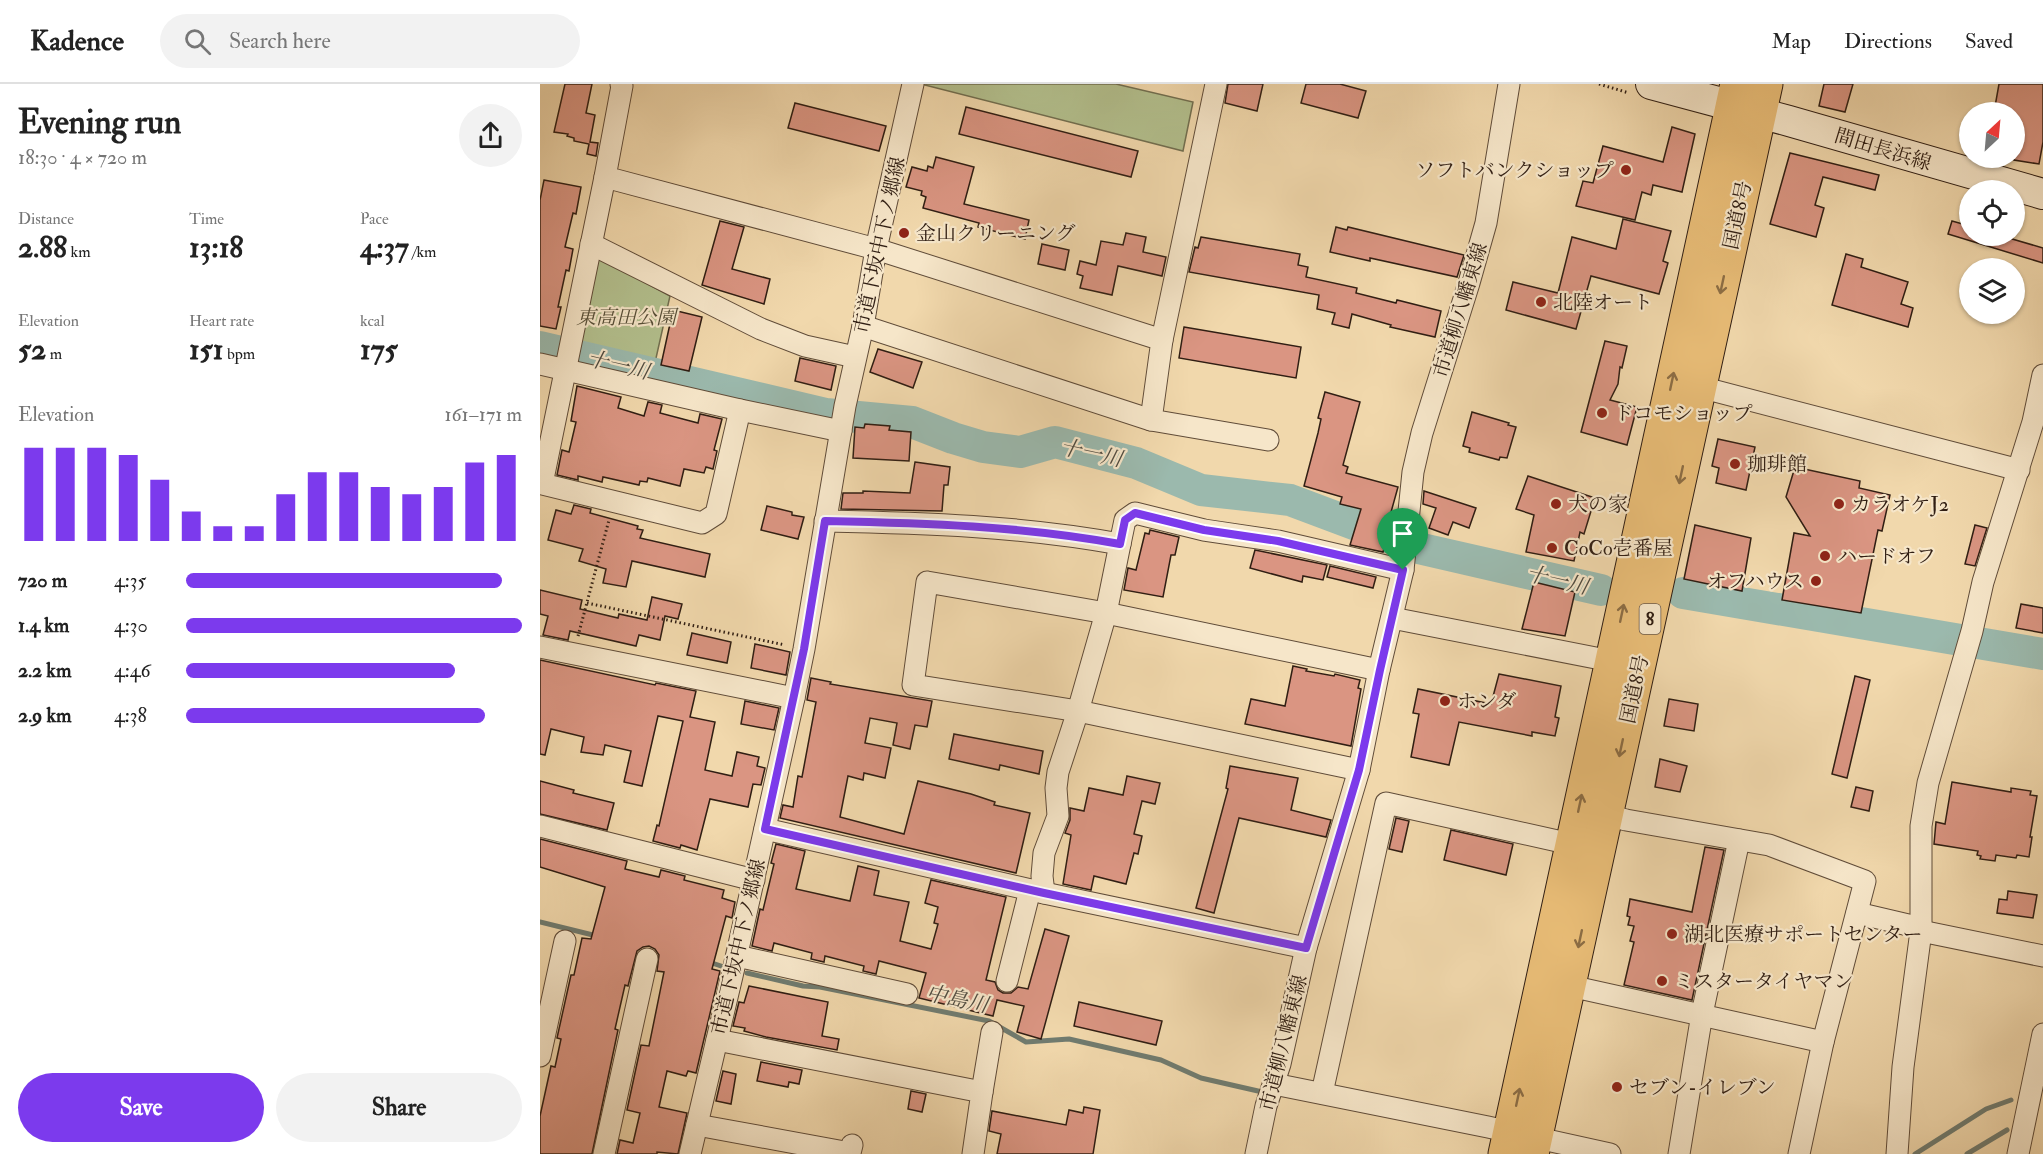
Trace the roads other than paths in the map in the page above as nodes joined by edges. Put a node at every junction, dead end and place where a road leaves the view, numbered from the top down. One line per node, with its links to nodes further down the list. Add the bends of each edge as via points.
1 (621, 84): 7 (street)
2 (913, 84): 10 (street, 市道下坂中下ノ郷線)
3 (1216, 84): 12 (street)
4 (1509, 84): 26 (street, 市道柳八幡東線, via 1486,223 1413,472)
5 (1651, 84): 6 (main road, 間田長浜線)
6 (1748, 97): 8 (main road, 間田長浜線); 17 (highway, 国道8号 / 8, one-way to 17); 30 (highway, 国道8号 / 8, one-way to 6)
7 (604, 177): 9 (street); 10 (street)
8 (2043, 194)
9 (591, 243): 13 (street, via 761,329 805,346); 14 (street)
10 (876, 249): 11 (street, 市道下坂中下ノ郷線); 12 (street)
11 (863, 326): 13 (street, 市道下坂中下ノ郷線); 20 (street)
12 (1162, 340): 20 (street)
13 (855, 357): 19 (street, 市道下坂中下ノ郷線)
14 (567, 360): 15 (street); 18 (street); 23 (street)
15 (540, 364)
16 (2043, 375): 22 (street)
17 (1700, 387): 22 (street); 35 (highway, 国道8号 / 8, one-way to 35)
18 (740, 410): 19 (street); 23 (street, via 716,514 702,523)
19 (843, 419): 24 (street, 市道下坂中下ノ郷線)
20 (1150, 420): 21 (street)
21 (1268, 440)
22 (2019, 470): 43 (street, via 1983,582 1928,783 1921,826)
23 (541, 487)
24 (825, 521): 25 (street, via 1020,529); 32 (street, 市道下坂中下ノ郷線)
25 (1120, 544): 26 (street, via 1125,520 1135,513); 27 (street)
26 (1403, 570): 28 (street, 市道柳八幡東線)
27 (1106, 613): 31 (street); 33 (street); 33 (street, via 927,582 913,685)
28 (1392, 618): 30 (street); 31 (street, 市道柳八幡東線)
29 (540, 647): 32 (street)
30 (1611, 661): 39 (highway, 国道8号 / 8, one-way to 30)
31 (1380, 670): 34 (street, 市道柳八幡東線)
32 (794, 698): 37 (street, 市道下坂中下ノ郷線)
33 (1078, 711): 34 (street); 41 (street, via 1058,772 1058,816 1044,853)
34 (1359, 770): 45 (street, 市道柳八幡東線)
35 (1607, 815): 38 (street); 50 (highway, 国道8号 / 8, one-way to 50)
36 (540, 826): 40 (street)
37 (765, 829): 40 (street, 市道下坂中下ノ郷線); 41 (street)
38 (1739, 840): 42 (street, via 1769,845 1865,881); 52 (street)
39 (1571, 844): 60 (street, via 1386,803); 62 (highway, 国道8号 / 8, one-way to 39)
40 (754, 880): 48 (street, 市道下坂中下ノ郷線)
41 (1037, 891): 45 (street); 49 (street)
42 (1857, 913): 43 (street); 56 (street)
43 (1921, 930): 46 (street); 71 (street)
44 (565, 941): 57 (street)
45 (1306, 948): 58 (street, 市道柳八幡東線)
46 (2043, 956)
47 (647, 958): 64 (street)
48 (735, 966): 51 (street); 55 (street, 市道下坂中下ノ郷線)
49 (1007, 981)
50 (1570, 986): 52 (street); 62 (highway, 国道8号 / 8)
51 (907, 994)
52 (1702, 1014): 56 (street); 69 (street)
53 (992, 1032): 59 (street)
54 (2043, 1034): 72 (street)
55 (717, 1040): 59 (street); 61 (street, 市道下坂中下ノ郷線)
56 (1823, 1042): 70 (street)
57 (540, 1056)
58 (1274, 1084): 60 (street); 67 (street, 市道柳八幡東線)
59 (982, 1092): 66 (street)
60 (1322, 1092): 62 (street)
61 (697, 1125): 63 (street, via 850,1152); 65 (street, 市道下坂中下ノ郷線)
62 (1521, 1144): 68 (street)
63 (852, 1145)
64 (604, 1154)
65 (690, 1154)
66 (973, 1154)
67 (1256, 1154)
68 (1610, 1154)
69 (1679, 1154)
70 (1799, 1154)
71 (1897, 1154)
72 (2018, 1154)

